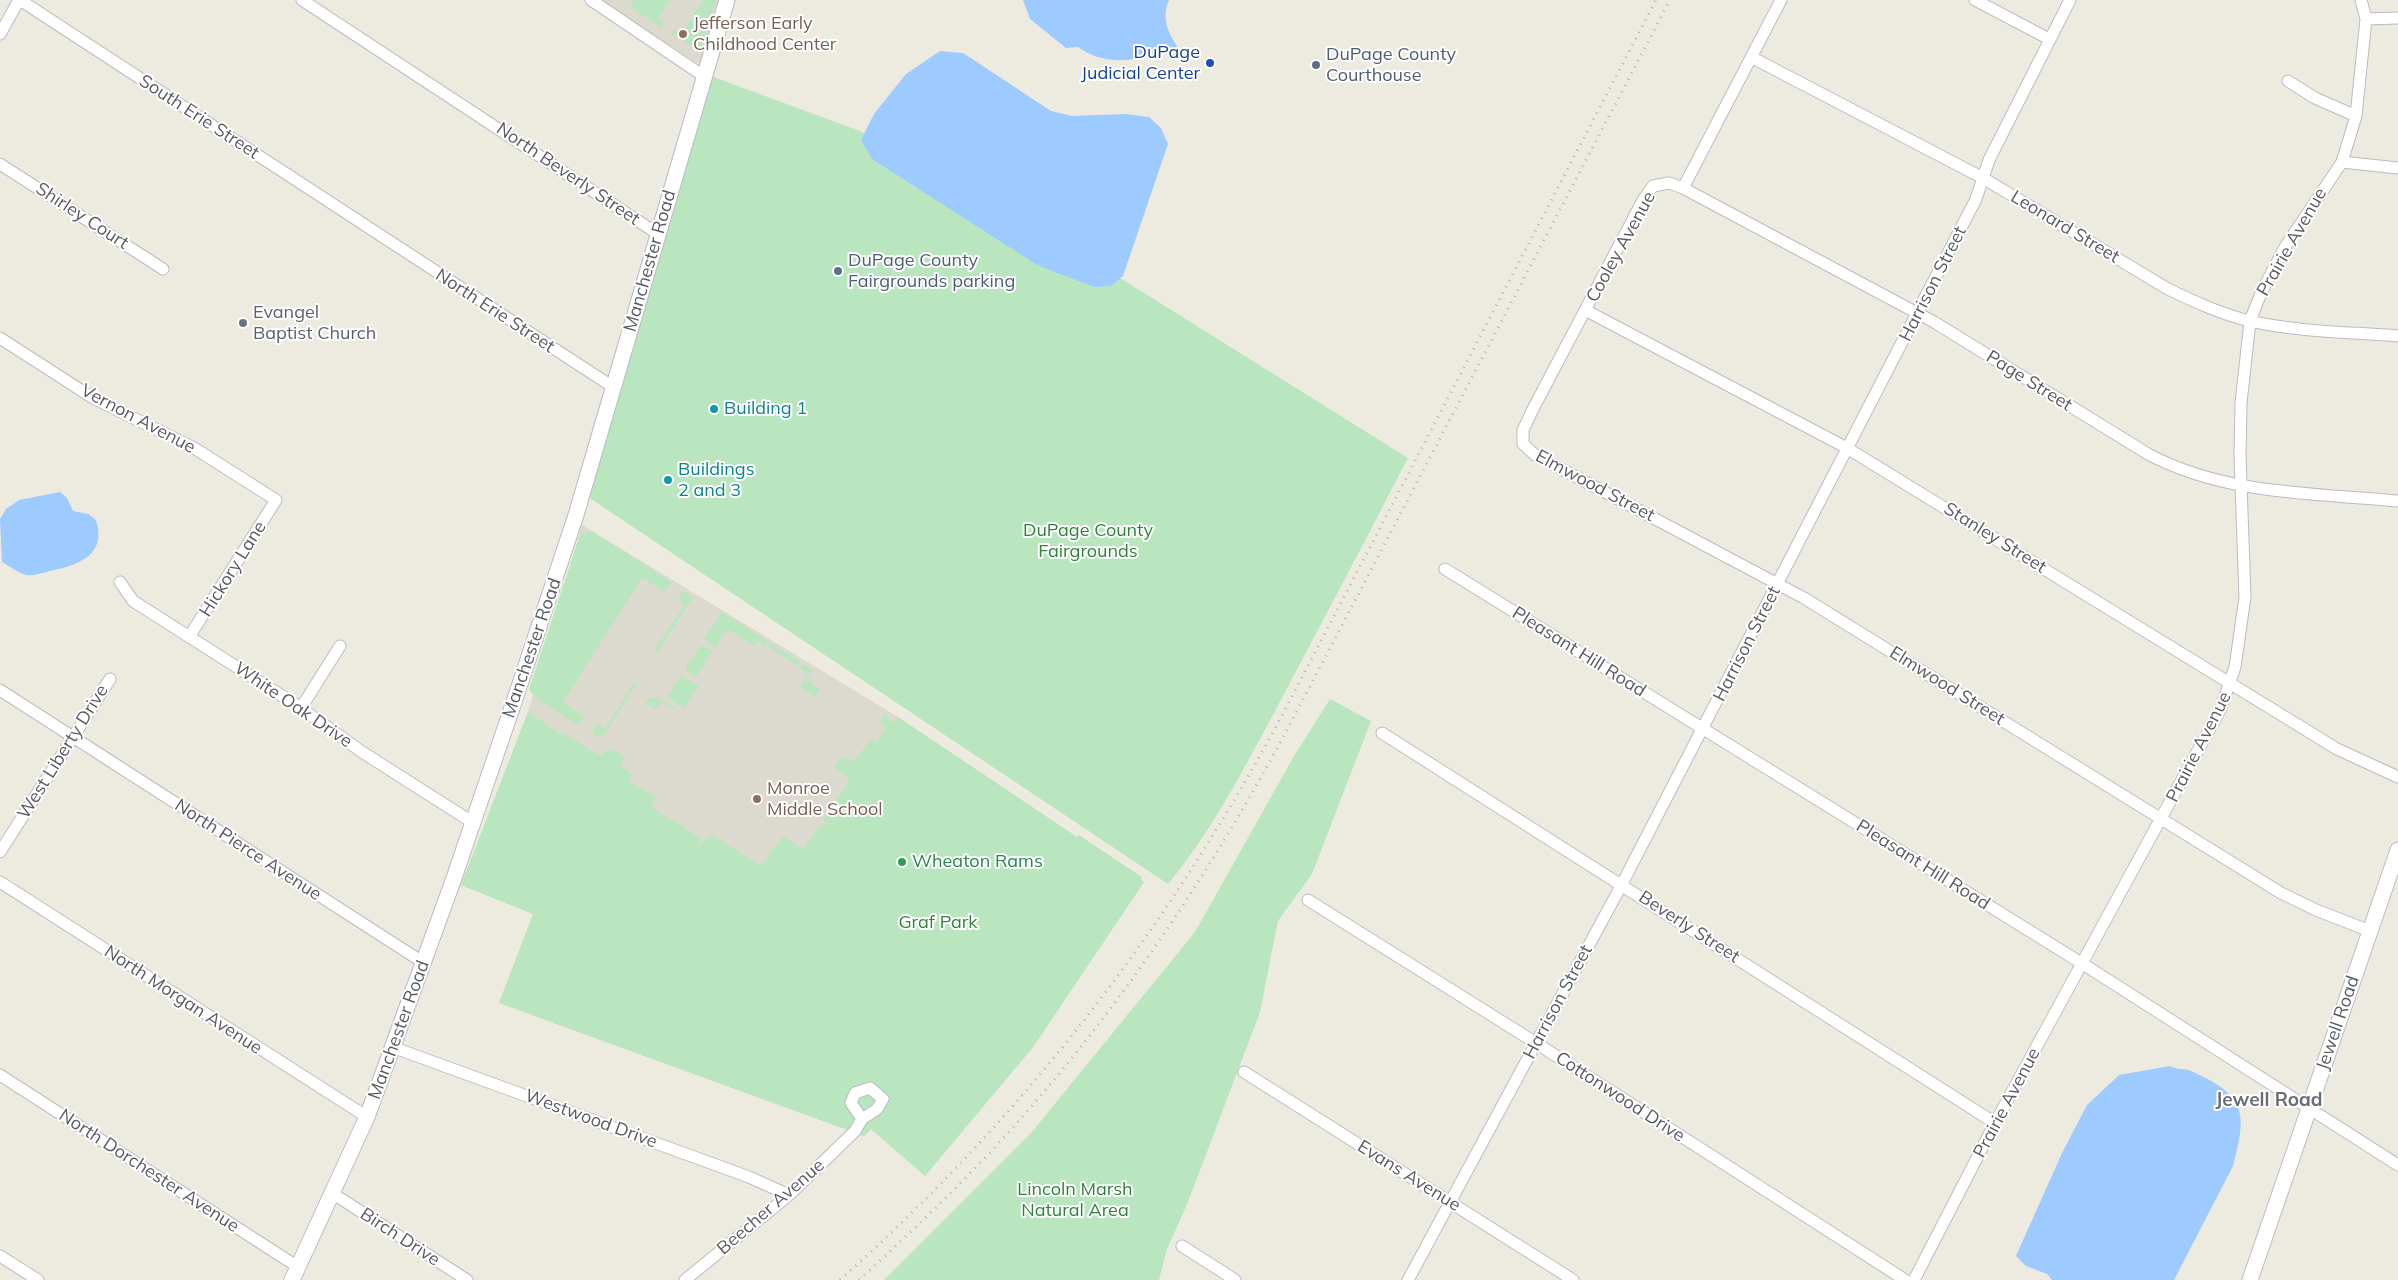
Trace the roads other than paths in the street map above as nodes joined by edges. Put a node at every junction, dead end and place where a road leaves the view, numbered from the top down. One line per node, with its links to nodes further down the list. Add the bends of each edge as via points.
1 (20, 0): 11 (street); 22 (street, South Erie Street)
2 (302, 0): 23 (street, North Beverly Street)
3 (591, 0): 14 (street)
4 (727, 0): 14 (street, Manchester Road)
5 (1780, 0): 13 (street, Cooley Avenue)
6 (1975, 0): 12 (street)
7 (2070, 0): 12 (street, Harrison Street)
8 (2361, 0): 10 (street, Prairie Avenue)
9 (2398, 18): 10 (street)
10 (2366, 19): 16 (street, Prairie Avenue)
11 (0, 34)
12 (2050, 39): 20 (street, Harrison Street)
13 (1751, 57): 20 (street, Leonard Street); 21 (street, Cooley Avenue)
14 (704, 77): 23 (street, Manchester Road)
15 (2288, 81): 16 (street, via 2315,98)
16 (2356, 116): 17 (street, Prairie Avenue)
17 (2342, 162): 19 (street); 27 (street, Prairie Avenue, via 2285,247)
18 (0, 164): 24 (street, Shirley Court)
19 (2398, 168)
20 (1983, 178): 26 (street, Harrison Street, via 1976,199); 27 (street, Leonard Street, via 2168,289 2215,311)
21 (1683, 188): 25 (street, Cooley Avenue, via 1669,183 1653,186); 26 (street, Page Street)
22 (377, 234): 30 (street, North Erie Street)
23 (658, 234): 30 (street, Manchester Road)
24 (163, 269)
25 (1585, 310): 31 (street, Cooley Avenue, via 1526,422); 32 (street, Stanley Street)
26 (1917, 314): 32 (street, Harrison Street); 33 (street, Page Street, via 2148,454 2198,476)
27 (2250, 321): 28 (street, Leonard Street); 33 (street, Prairie Avenue, via 2241,403)
28 (2398, 336)
29 (0, 338): 34 (street, Vernon Avenue, via 93,398 194,448)
30 (613, 387): 50 (street, Manchester Road, via 576,515)
31 (1523, 444): 38 (street, Elmwood Street, via 1535,455)
32 (1847, 448): 38 (street, Harrison Street); 42 (street, Stanley Street)
33 (2242, 487): 35 (street, Page Street); 42 (street, Prairie Avenue, via 2245,597)
34 (276, 500): 39 (street, Hickory Lane)
35 (2398, 501)
36 (1445, 570): 45 (street, Pleasant Hill Road)
37 (120, 582): 39 (street, White Oak Drive, via 133,601)
38 (1778, 584): 45 (street, Harrison Street); 49 (street, Elmwood Street)
39 (189, 637): 44 (street, White Oak Drive)
40 (340, 646): 44 (street)
41 (110, 679): 47 (street, West Liberty Drive)
42 (2231, 683): 48 (street, Stanley Street, via 2337,749); 49 (street, Prairie Avenue)
43 (0, 690): 47 (street, North Pierce Avenue)
44 (301, 708): 50 (street, White Oak Drive, via 362,752)
45 (1703, 729): 54 (street, Harrison Street); 58 (street, Pleasant Hill Road)
46 (1382, 733): 54 (street, Beverly Street)
47 (72, 736): 52 (street, West Liberty Drive); 57 (street, North Pierce Avenue)
48 (2398, 778)
49 (2162, 819): 56 (street, Elmwood Street, via 2281,892); 58 (street, Prairie Avenue)
50 (472, 822): 57 (street, Manchester Road)
51 (2398, 850): 56 (street, Jewell Road)
52 (0, 852)
53 (0, 882): 64 (street, North Morgan Avenue)
54 (1622, 884): 59 (street, Harrison Street); 66 (street, Beverly Street)
55 (1308, 900): 59 (street, Cottonwood Drive)
56 (2370, 931): 63 (street, Jewell Road)
57 (424, 963): 60 (street, Manchester Road)
58 (2083, 964): 63 (street, Pleasant Hill Road); 66 (street, Prairie Avenue)
59 (1536, 1043): 70 (street, Harrison Street); 80 (street, Cottonwood Drive)
60 (392, 1047): 64 (street, Manchester Road); 69 (street, Westwood Drive)
61 (1244, 1072): 70 (street, Evans Avenue)
62 (0, 1075): 73 (street, North Dorchester Avenue)
63 (2309, 1109): 67 (street, Pleasant Hill Road); 82 (street, Jewell Road)
64 (367, 1118): 68 (street, Manchester Road)
65 (862, 1119): 69 (street, Beecher Avenue, via 855,1131)
66 (1995, 1123): 81 (street, Prairie Avenue)
67 (2398, 1165)
68 (332, 1193): 73 (street, Manchester Road); 75 (street, Birch Drive)
69 (789, 1194): 76 (street, Beecher Avenue)
70 (1451, 1202): 78 (street, Harrison Street); 79 (street, Evans Avenue)
71 (1182, 1246): 77 (street)
72 (0, 1256): 74 (street)
73 (295, 1274)
74 (38, 1280)
75 (467, 1280)
76 (684, 1280)
77 (1235, 1280)
78 (1408, 1280)
79 (1573, 1280)
80 (1905, 1280)
81 (1914, 1280)
82 (2250, 1280)

